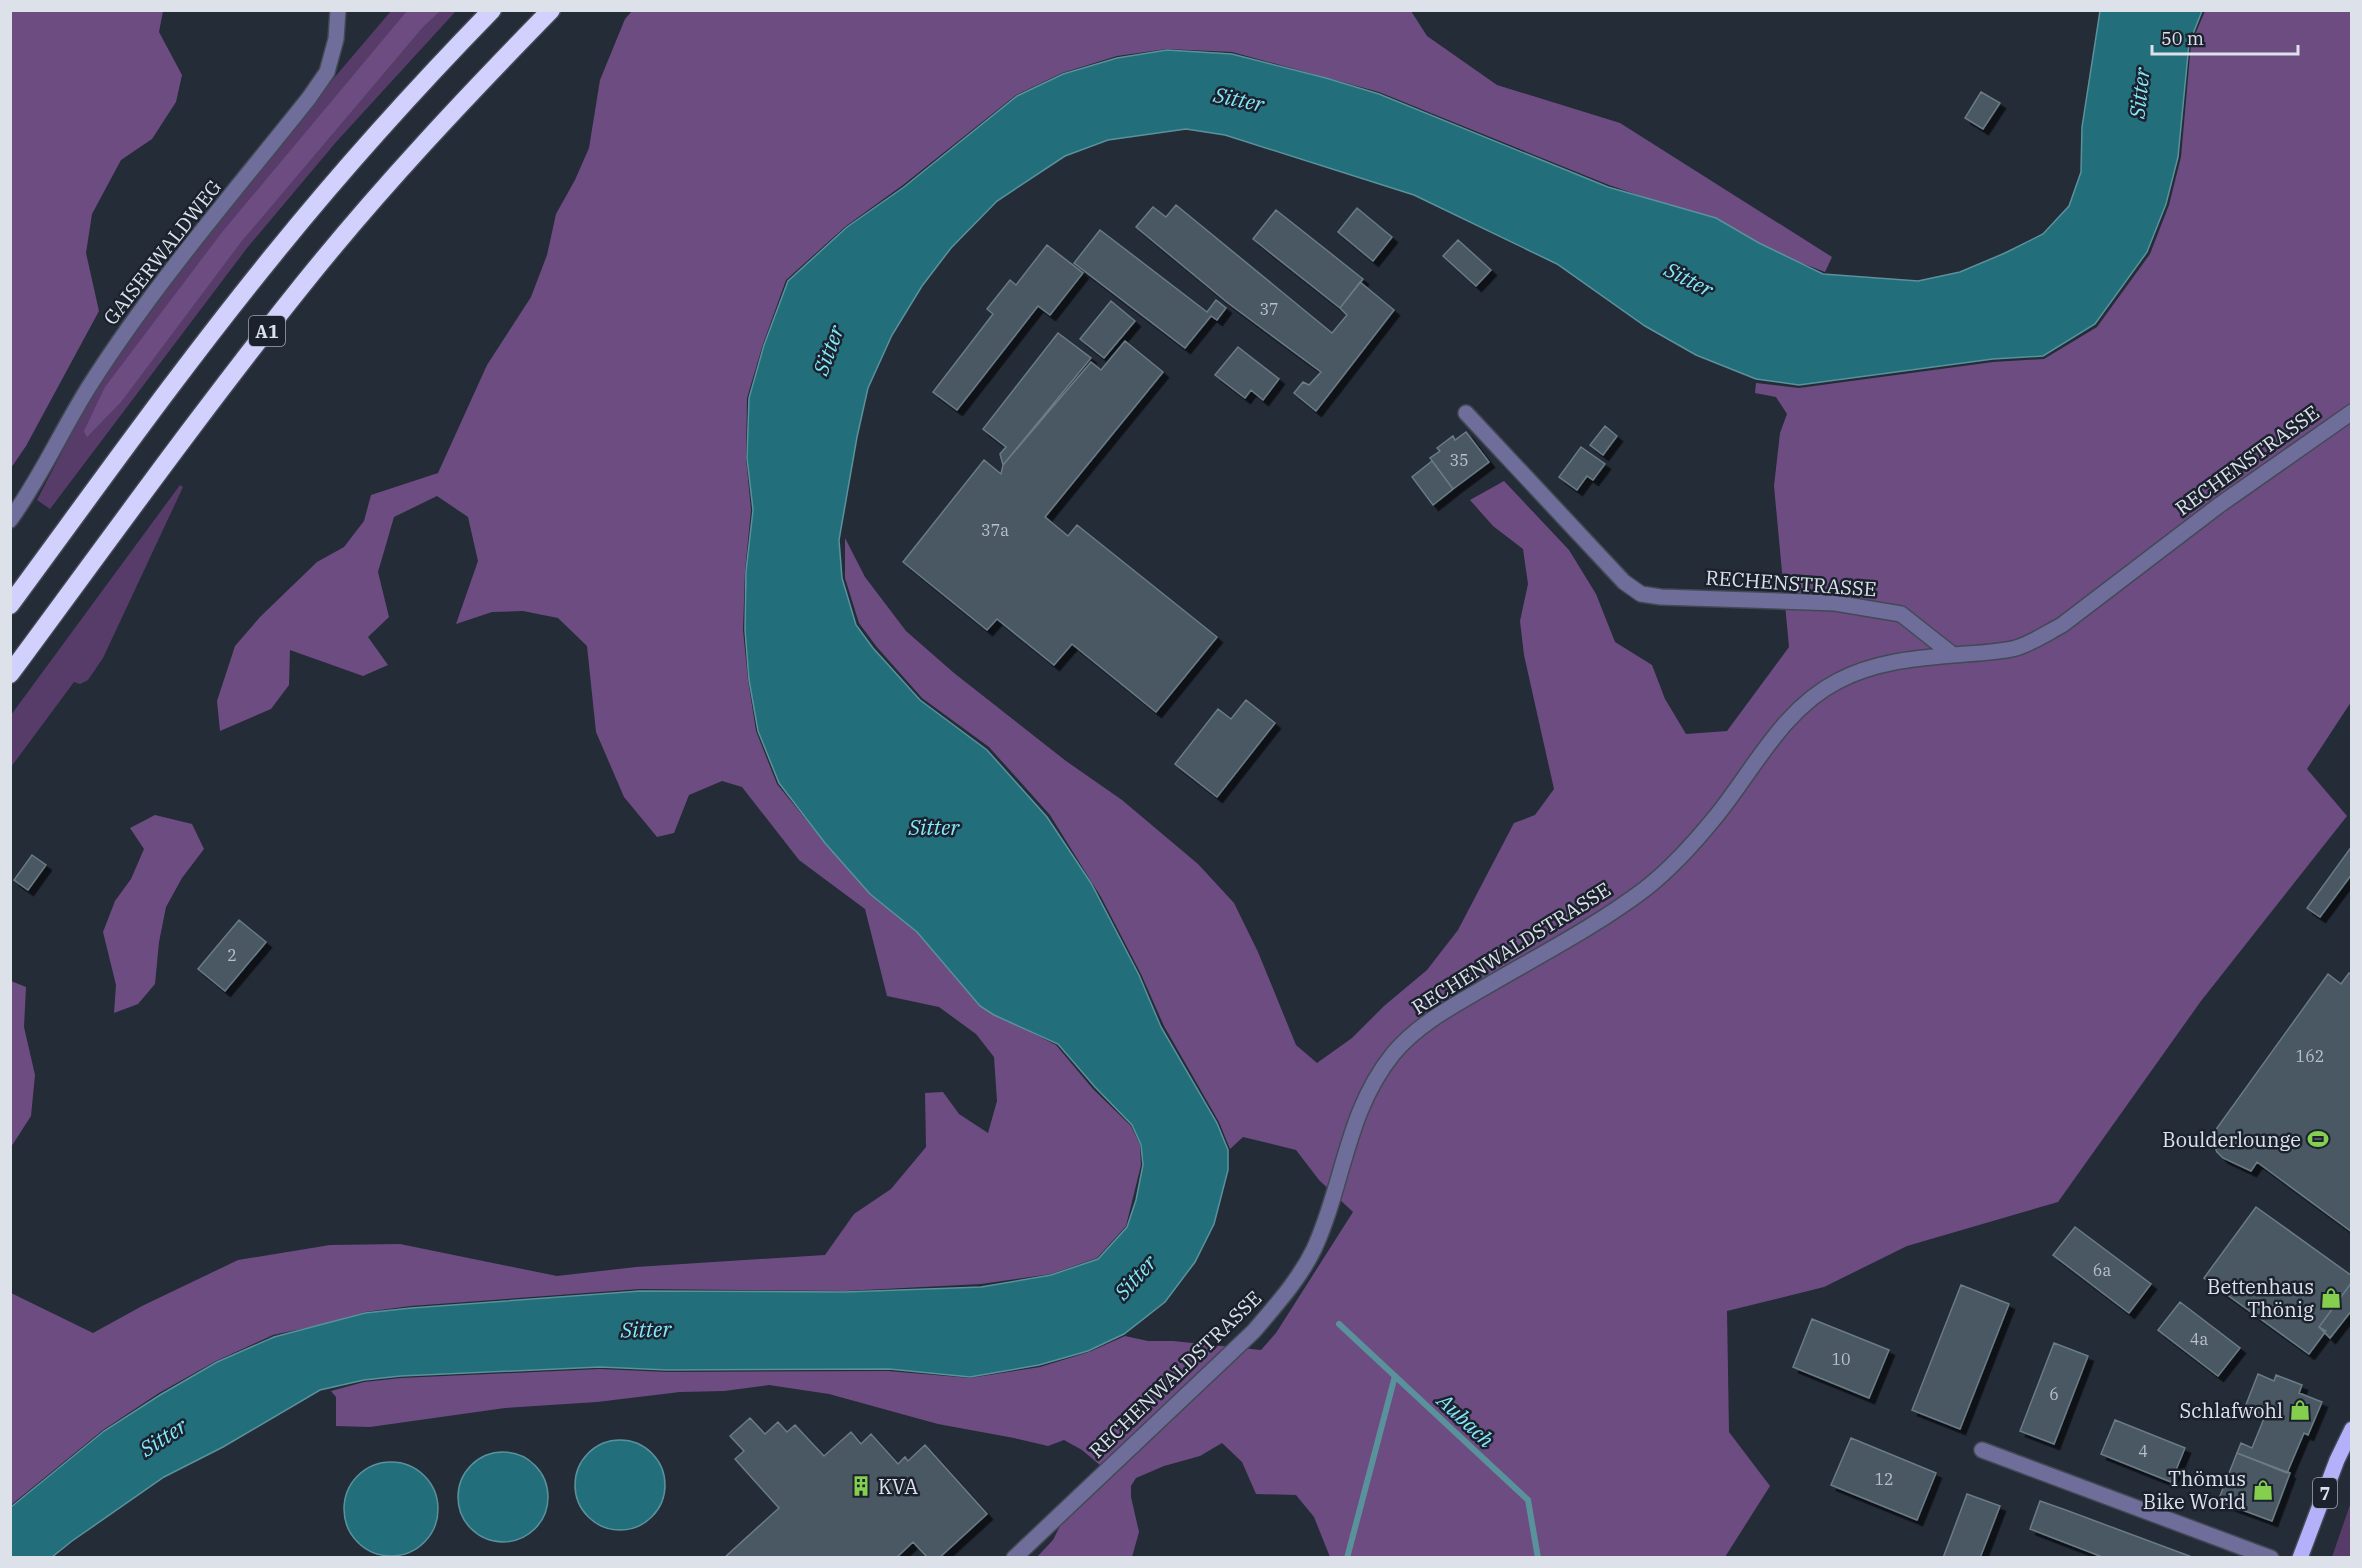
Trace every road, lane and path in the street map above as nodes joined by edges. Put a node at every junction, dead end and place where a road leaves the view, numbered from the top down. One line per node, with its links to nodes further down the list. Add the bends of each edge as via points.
1 (338, 10): 6 (street, GAISERWALDWEG, via 336,39 327,72 145,304 92,382 26,499)
2 (492, 10): 7 (highway, A1, via 389,120 274,255 178,376)
3 (551, 10): 9 (highway, A1, via 461,104 304,282)
4 (2352, 412): 8 (street, RECHENSTRASSE, via 2218,506 2062,625 2018,647)
5 (1466, 413): 8 (street, RECHENSTRASSE, via 1624,582 1641,594 1835,603 1901,614)
6 (10, 520)
7 (10, 605)
8 (1953, 656): 12 (street, RECHENWALDSTRASSE, via 1897,660 1870,667 1811,698 1790,718 1678,859 1646,888 1414,1033 1377,1076 1360,1110 1322,1227 1296,1281 1254,1331)
9 (10, 674)
10 (2352, 1429): 14 (main road, 7)
11 (1982, 1450): 13 (street)
12 (1014, 1557)
13 (2271, 1557)
14 (2300, 1557)

